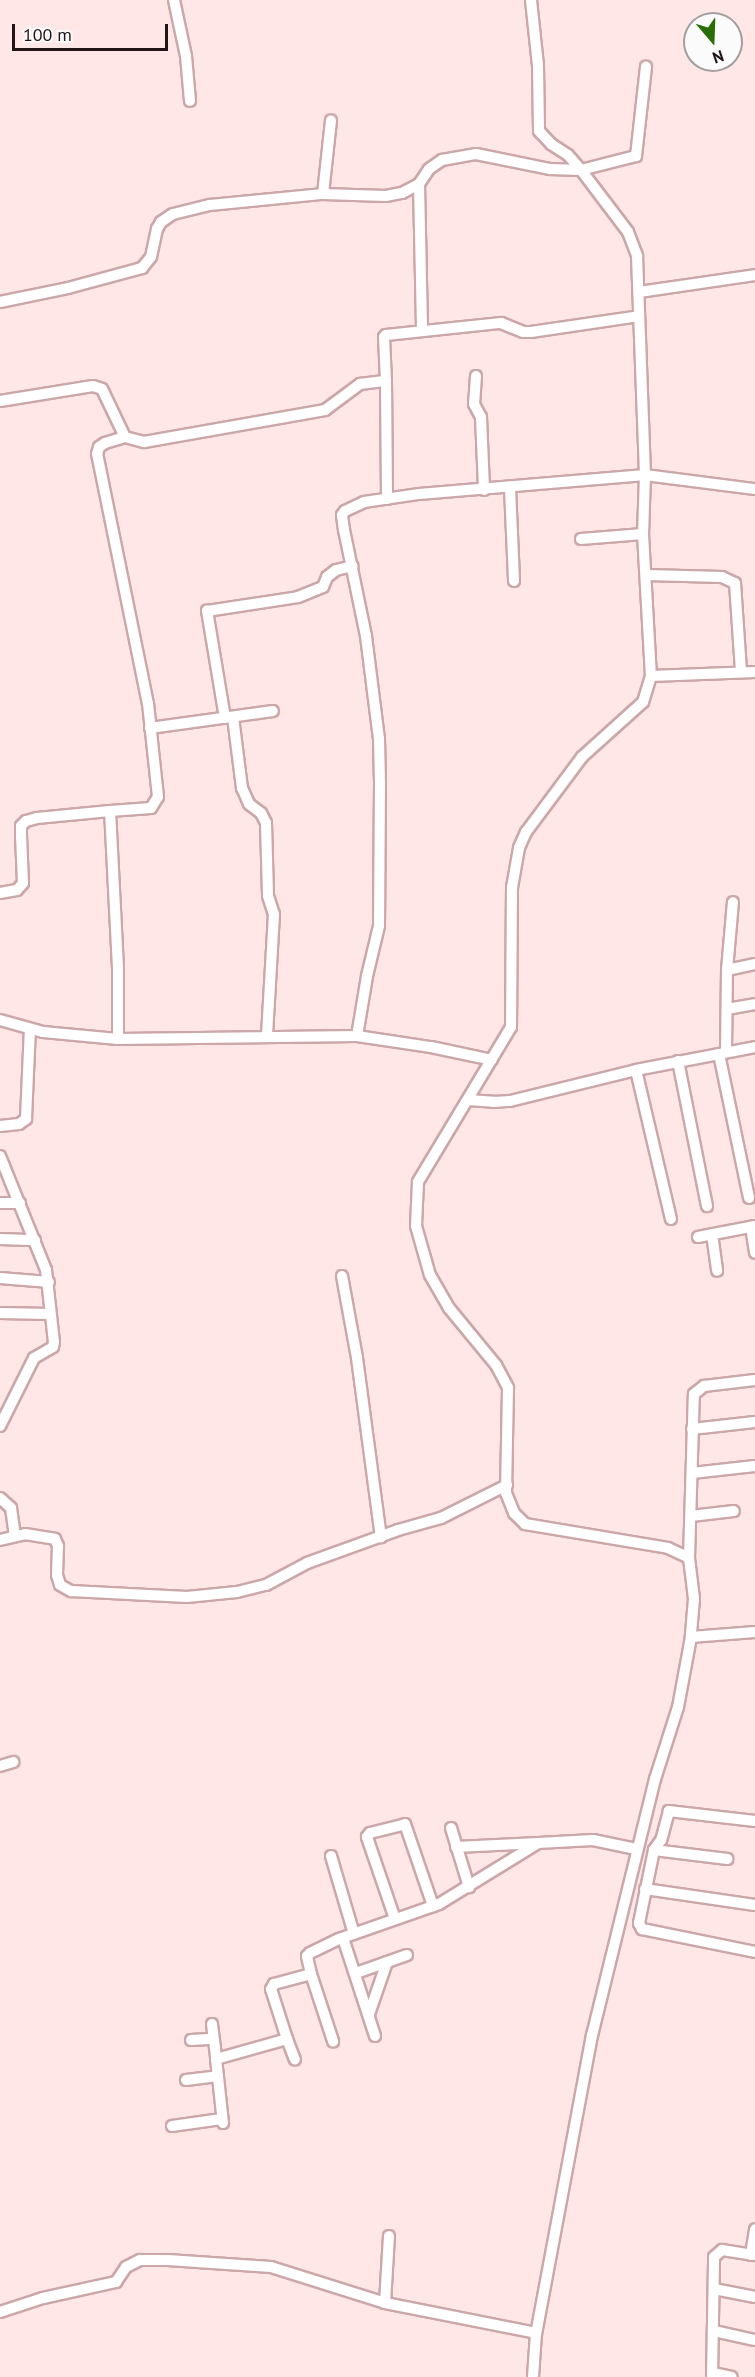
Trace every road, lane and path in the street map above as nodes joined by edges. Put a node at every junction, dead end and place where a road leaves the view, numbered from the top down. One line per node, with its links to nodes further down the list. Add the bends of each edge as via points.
1 (174, 0): 4 (street, via 186,56)
2 (531, 0): 6 (street, via 538,66 538,130)
3 (646, 67): 6 (street, via 636,156)
4 (190, 100)
5 (331, 120): 8 (street)
6 (581, 170): 7 (street, via 550,169 476,154 442,160 429,169); 10 (street, via 632,239)
7 (419, 184): 8 (street, via 402,193 386,195); 13 (street)
8 (323, 194): 11 (street, via 230,202 173,214 157,229 152,257 142,268)
9 (755, 275): 10 (street)
10 (639, 292): 12 (street)
11 (0, 302)
12 (639, 316): 13 (street, via 531,332 501,323); 18 (street)
13 (423, 330): 15 (street, via 384,337)
14 (476, 376): 21 (street, via 474,396 481,417)
15 (386, 381): 17 (street, via 360,384 331,407 294,417 144,442); 22 (street)
16 (0, 401): 17 (street, via 93,386 102,389)
17 (124, 437): 33 (street, via 105,443 97,454)
18 (645, 475): 19 (street); 20 (street); 23 (street)
19 (510, 488): 21 (street); 27 (street)
20 (755, 489)
21 (484, 490): 22 (street)
22 (387, 499): 25 (street, via 349,507 342,515)
23 (643, 534): 24 (street); 26 (street)
24 (581, 539)
25 (353, 566): 32 (street, via 336,570 323,587 298,597 207,611); 44 (street, via 379,739 380,783 379,926)
26 (647, 575): 28 (street, via 722,577 735,583); 30 (street)
27 (514, 581)
28 (741, 672): 29 (street); 30 (street)
29 (755, 672)
30 (651, 676): 48 (street, via 643,702 582,757 535,818 519,848 510,919 511,1027)
31 (273, 711): 32 (street)
32 (229, 717): 33 (street); 43 (street, via 242,788 249,804 266,823 268,896 274,914)
33 (150, 728): 34 (street, via 158,792 155,805)
34 (110, 811): 35 (street, via 26,821 21,835 23,883 17,890); 45 (street)
35 (0, 893)
36 (733, 902): 38 (street)
37 (755, 963): 38 (street)
38 (727, 970): 40 (street)
39 (755, 1004): 40 (street)
40 (727, 1009): 47 (street)
41 (0, 1020): 42 (street)
42 (30, 1029): 45 (street); 52 (street, via 26,1119 19,1124)
43 (267, 1036): 44 (street); 45 (street)
44 (357, 1036): 48 (street)
45 (118, 1039)
46 (755, 1047): 47 (street)
47 (722, 1053): 49 (street); 54 (street)
48 (492, 1060): 51 (street)
49 (678, 1061): 50 (street); 57 (street)
50 (636, 1070): 51 (street, via 510,1101); 58 (street)
51 (468, 1100): 77 (street, via 418,1182 416,1226 430,1275 449,1308 496,1365 508,1388)
52 (0, 1126)
53 (0, 1156): 56 (street)
54 (749, 1198)
55 (0, 1203): 56 (street)
56 (20, 1203): 63 (street)
57 (707, 1206)
58 (671, 1219)
59 (753, 1226): 60 (street); 64 (street)
60 (712, 1234): 61 (street); 65 (street)
61 (698, 1237)
62 (0, 1239): 63 (street)
63 (35, 1240): 68 (street)
64 (755, 1253)
65 (717, 1271)
66 (342, 1276): 82 (street)
67 (0, 1278): 68 (street)
68 (49, 1282): 70 (street)
69 (0, 1312): 70 (street)
70 (50, 1314): 73 (street, via 53,1347 34,1358)
71 (755, 1380): 74 (street, via 698,1389 694,1394)
72 (755, 1422): 74 (street)
73 (0, 1426)
74 (692, 1429): 76 (street)
75 (755, 1466): 76 (street)
76 (692, 1473): 80 (street)
77 (507, 1485): 82 (street, via 441,1518); 84 (street, via 510,1508 525,1524 640,1542 668,1548)
78 (0, 1498): 81 (street, via 11,1508)
79 (734, 1511): 80 (street)
80 (691, 1516): 84 (street)
81 (15, 1535): 82 (street, via 55,1539 60,1585 71,1591 187,1597 266,1585 308,1563); 83 (street)
82 (381, 1537)
83 (0, 1540)
84 (688, 1558): 86 (street, via 694,1599)
85 (755, 1632): 86 (street)
86 (691, 1637): 93 (street, via 678,1707)
87 (13, 1762): 88 (street)
88 (0, 1766)
89 (755, 1821): 94 (street, via 672,1809 666,1814 661,1840)
90 (450, 1828): 92 (street)
91 (538, 1843): 92 (street); 93 (street, via 592,1840); 97 (street)
92 (456, 1847): 97 (street)
93 (636, 1849): 129 (street, via 592,2035)
94 (654, 1850): 96 (street); 98 (street)
95 (331, 1856): 102 (street)
96 (727, 1859)
97 (469, 1887): 100 (street)
98 (645, 1889): 99 (street); 104 (street, via 639,1923 642,1929)
99 (755, 1905)
100 (433, 1906): 101 (street); 101 (street, via 405,1824 370,1833 367,1837)
101 (395, 1919): 102 (street)
102 (354, 1934): 103 (street)
103 (343, 1938): 107 (street); 108 (street, via 307,1956)
104 (755, 1952)
105 (407, 1955): 106 (street)
106 (387, 1962): 107 (street); 109 (street)
107 (356, 1973): 109 (street)
108 (311, 1974): 113 (street, via 274,1984 271,1989); 115 (street)
109 (369, 2014): 111 (street)
110 (212, 2024): 112 (street)
111 (375, 2036)
112 (213, 2039): 114 (street); 116 (street)
113 (287, 2039): 116 (street); 117 (street)
114 (191, 2040)
115 (333, 2041)
116 (216, 2059): 118 (street)
117 (295, 2060)
118 (218, 2076): 119 (street); 120 (street, via 223,2121)
119 (186, 2080)
120 (172, 2126)
121 (755, 2229): 123 (street)
122 (389, 2236): 126 (street)
123 (753, 2255): 124 (street, via 716,2252)
124 (714, 2289): 125 (street); 128 (street)
125 (755, 2297)
126 (385, 2303): 127 (street, via 271,2267 140,2260 126,2267 116,2282); 129 (street)
127 (0, 2312)
128 (714, 2331): 130 (street); 131 (street)
129 (536, 2334): 132 (street)
130 (755, 2340)
131 (713, 2375): 133 (street)
132 (533, 2377)
133 (732, 2377)

